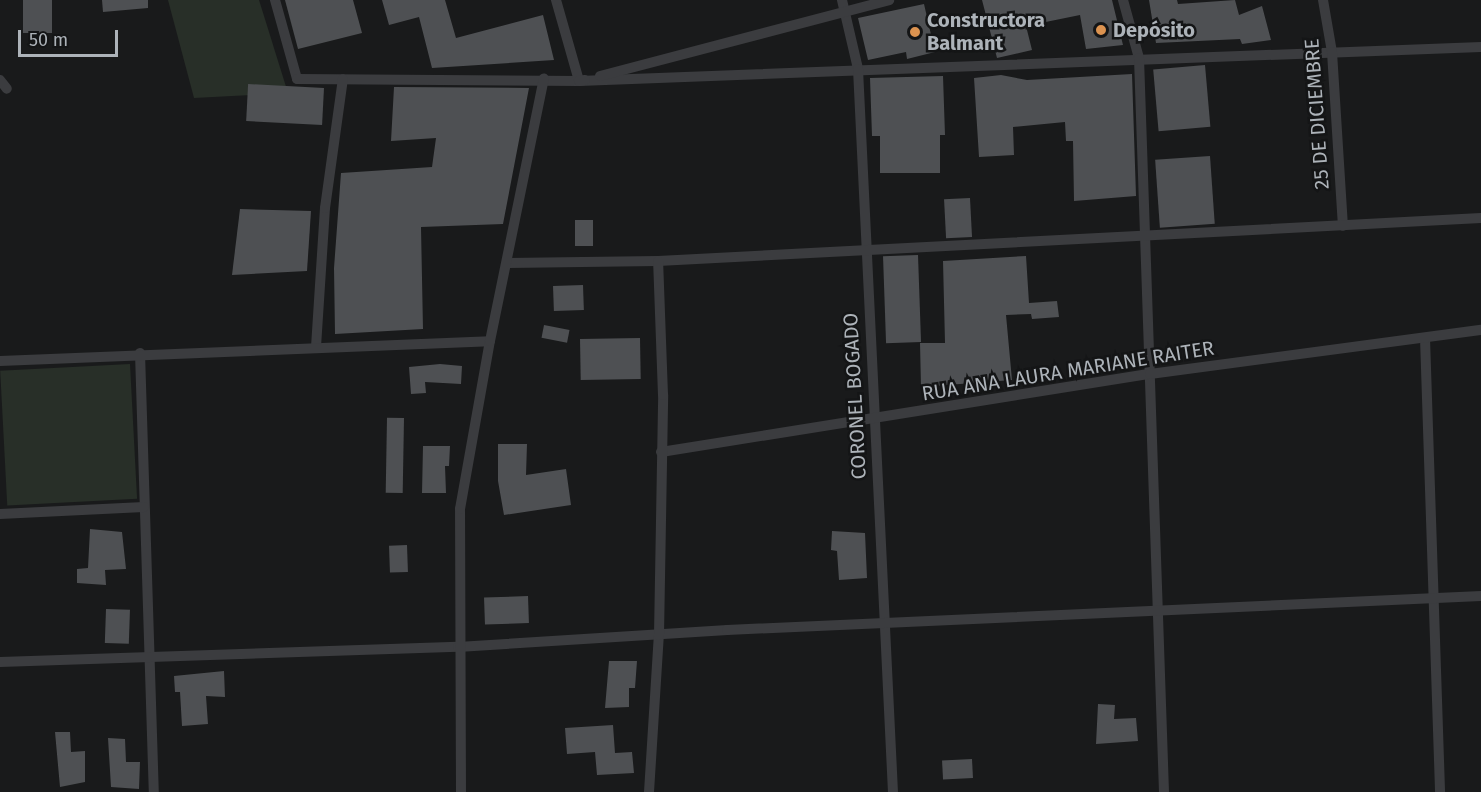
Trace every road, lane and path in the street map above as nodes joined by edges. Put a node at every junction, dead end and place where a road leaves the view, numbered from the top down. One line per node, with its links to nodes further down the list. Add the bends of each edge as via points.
1 (275, 0): 12 (street, via 297,79)
2 (556, 0): 15 (street)
3 (842, 0): 7 (street, CORONEL BOGADO)
4 (889, 0): 7 (street)
5 (1123, 0): 10 (street)
6 (1323, 0): 9 (street, 25 DE DICIEMBRE)
7 (845, 12): 11 (street, CORONEL BOGADO); 15 (street)
8 (1481, 47): 9 (street)
9 (1332, 52): 10 (street); 18 (street, 25 DE DICIEMBRE)
10 (1138, 58): 11 (street); 19 (street)
11 (858, 69): 15 (street); 20 (street, CORONEL BOGADO)
12 (343, 79): 14 (street); 26 (street, via 325,208)
13 (0, 80): 16 (street)
14 (544, 80): 15 (street); 22 (street)
15 (579, 81)
16 (7, 89)
17 (1481, 218): 18 (street)
18 (1343, 226): 19 (street)
19 (1143, 237): 20 (street); 29 (street)
20 (865, 251): 21 (street); 30 (street, CORONEL BOGADO)
21 (657, 261): 22 (street); 31 (street, via 663,395)
22 (507, 262): 25 (street)
23 (1481, 330): 24 (street, RUA ANA LAURA MARIANE RAITER)
24 (1425, 338): 29 (street, RUA ANA LAURA MARIANE RAITER); 35 (street)
25 (490, 341): 26 (street); 39 (street, via 460,509)
26 (316, 347): 27 (street)
27 (140, 353): 28 (street); 32 (street)
28 (0, 361)
29 (1150, 374): 30 (street, RUA ANA LAURA MARIANE RAITER); 36 (street)
30 (874, 420): 31 (street, RUA ANA LAURA MARIANE RAITER); 37 (street, CORONEL BOGADO)
31 (661, 452): 38 (street)
32 (144, 507): 33 (street); 40 (street)
33 (0, 514)
34 (1481, 596): 35 (street)
35 (1436, 599): 36 (street); 47 (street)
36 (1158, 611): 37 (street); 46 (street)
37 (884, 623): 38 (street); 45 (street, CORONEL BOGADO)
38 (659, 635): 39 (street); 44 (street)
39 (458, 647): 40 (street); 43 (street)
40 (148, 657): 41 (street); 42 (street)
41 (0, 662)
42 (153, 792)
43 (461, 792)
44 (649, 792)
45 (893, 792)
46 (1164, 792)
47 (1440, 792)

